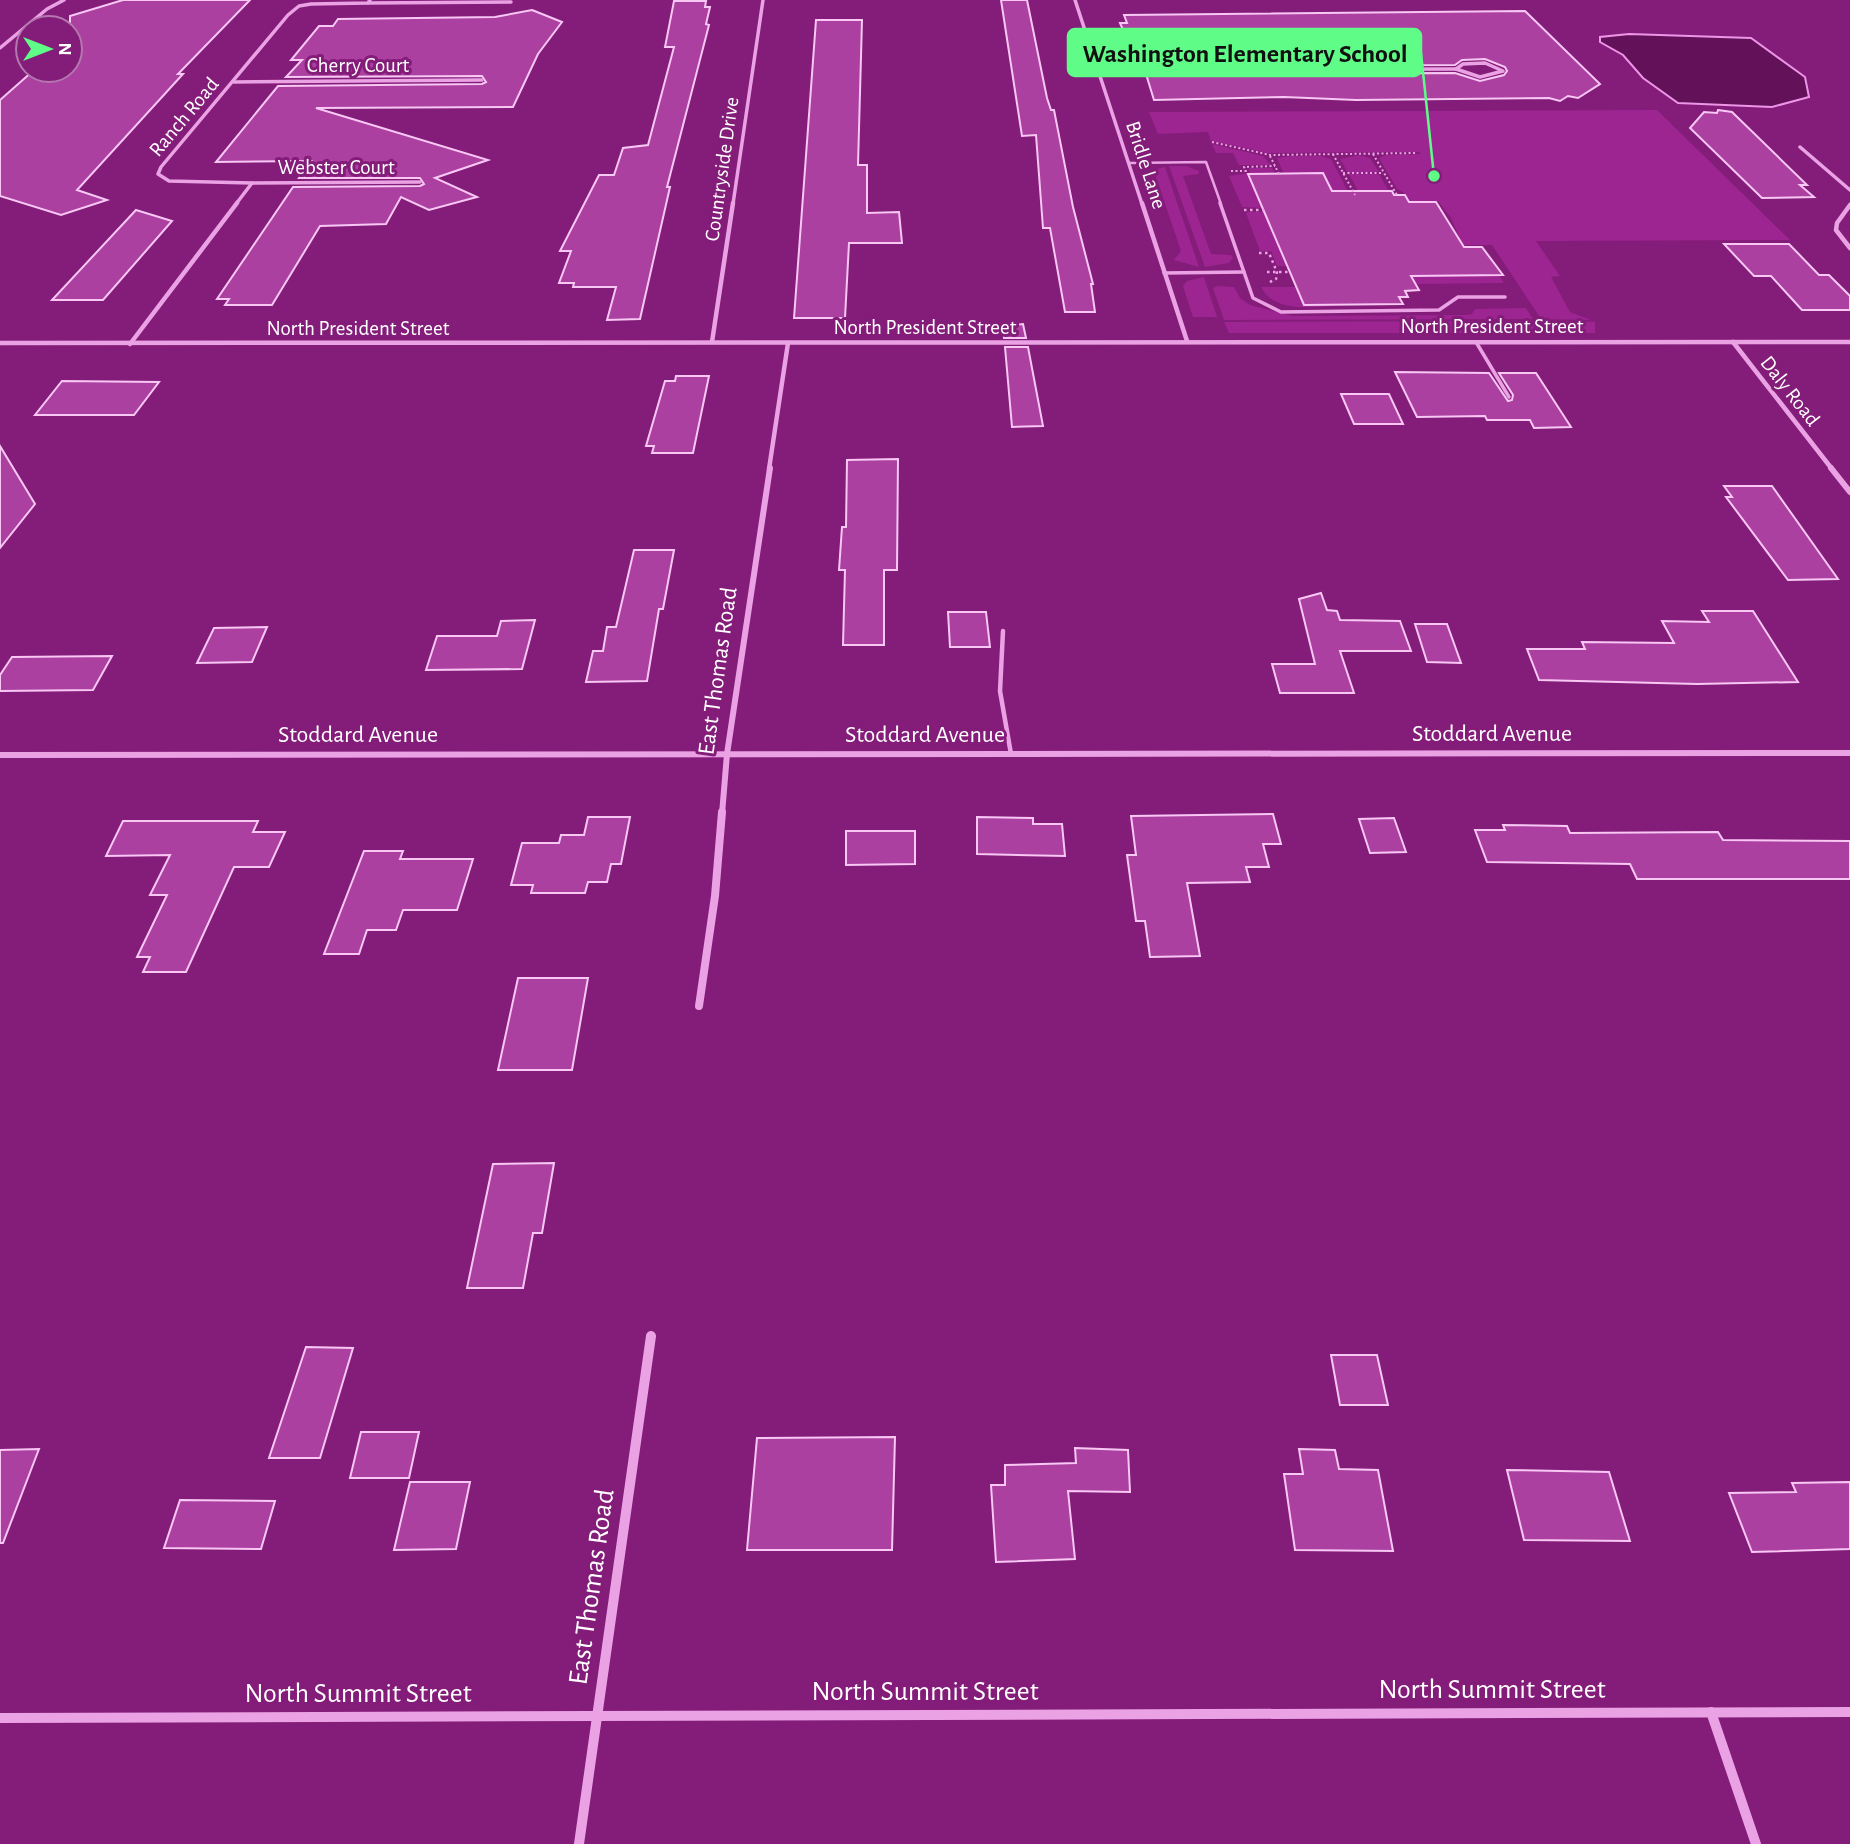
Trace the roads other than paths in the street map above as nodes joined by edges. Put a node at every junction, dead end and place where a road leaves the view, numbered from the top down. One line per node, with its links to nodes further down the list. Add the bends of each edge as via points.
1 (64, 0): 6 (street)
2 (763, 0): 22 (street, Countryside Drive)
3 (1075, 0): 8 (street, Bridle Lane)
4 (369, 2): 5 (street, Ranch Road); 10 (street, Ranch Road, via 299,6)
5 (511, 2)
6 (0, 48)
7 (1456, 69): 7 (street, via 1477,63 1503,71 1476,76); 8 (street)
8 (1099, 70): 12 (street, Bridle Lane)
9 (482, 80): 10 (street, Cherry Court)
10 (234, 82): 14 (street, Ranch Road, via 158,174 169,181)
11 (1800, 147): 15 (street)
12 (1129, 163): 18 (lane, via 1206,162); 19 (street, Bridle Lane)
13 (420, 182): 14 (street, Webster Court)
14 (252, 183): 28 (street)
15 (1850, 190)
16 (1850, 205): 17 (street, via 1836,230)
17 (1850, 248)
18 (1244, 272): 19 (lane); 20 (lane, via 1253,298 1281,312 1439,310 1458,298)
19 (1164, 273): 21 (street, Bridle Lane)
20 (1505, 297)
21 (1187, 341): 23 (street, North President Street); 27 (street, North President Street)
22 (712, 342): 27 (street, North President Street); 28 (street, North President Street)
23 (1476, 342): 24 (street, North President Street); 29 (lane)
24 (1733, 342): 25 (street, North President Street); 30 (street, Daly Road)
25 (1850, 342)
26 (0, 343): 28 (street, North President Street)
27 (788, 343): 33 (street, East Thomas Road)
28 (130, 344)
29 (1509, 397)
30 (1850, 492)
31 (1003, 631): 34 (lane, via 1000,691)
32 (1850, 752): 34 (street, Stoddard Avenue)
33 (727, 754): 34 (street, Stoddard Avenue); 35 (street, Stoddard Avenue); 36 (street, East Thomas Road, via 715,895)
34 (1011, 754)
35 (0, 755)
36 (699, 1006)
37 (651, 1336): 40 (street, East Thomas Road)
38 (1711, 1712): 39 (street, North Summit Street); 40 (street, North Summit Street); 43 (street)
39 (1850, 1712)
40 (596, 1716): 41 (street, North Summit Street); 42 (street, East Thomas Road)
41 (0, 1718)
42 (579, 1844)
43 (1756, 1844)

